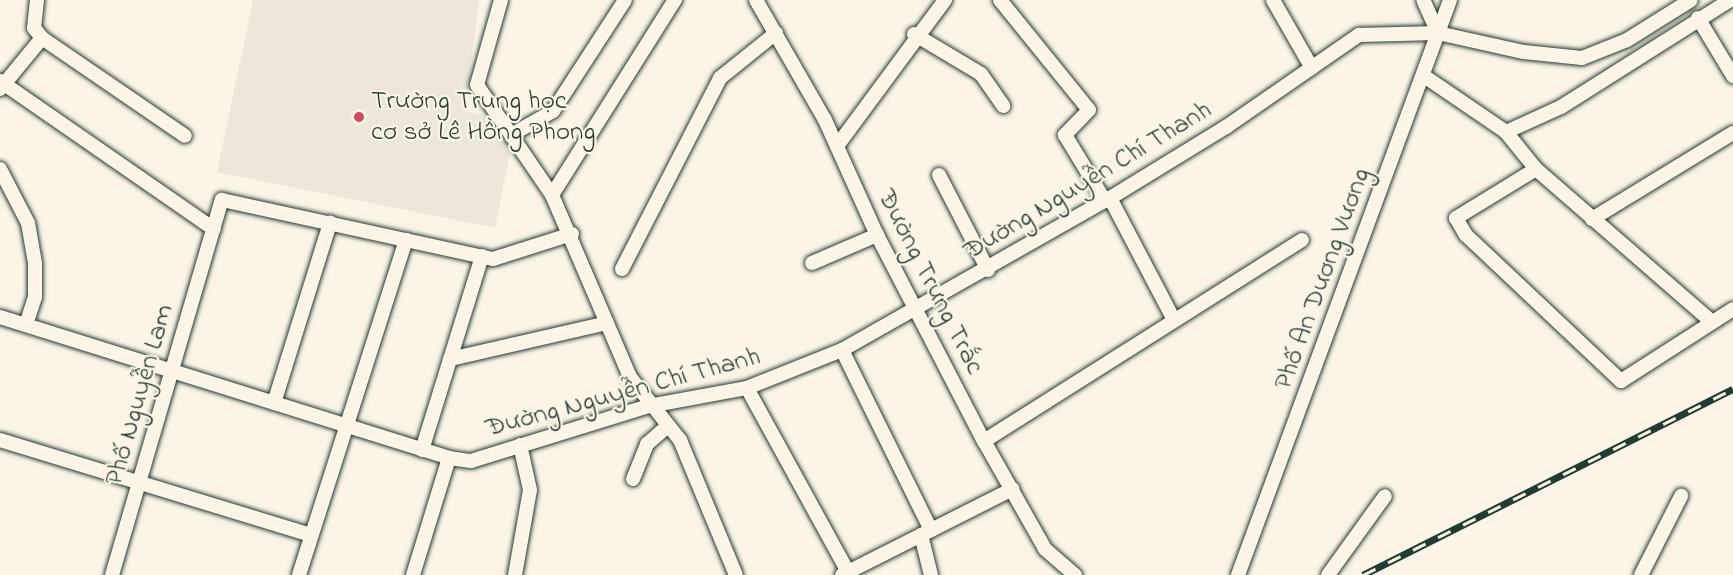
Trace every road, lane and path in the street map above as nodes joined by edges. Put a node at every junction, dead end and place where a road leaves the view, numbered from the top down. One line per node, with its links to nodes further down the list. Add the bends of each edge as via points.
1 (37, 0): 17 (street, via 34,28)
2 (501, 0): 27 (street, via 477,86)
3 (625, 0): 27 (street, via 553,111)
4 (675, 0): 33 (street)
5 (756, 0): 14 (street, Đường Trưng Trắc)
6 (945, 0): 16 (street)
7 (1000, 0): 34 (street, via 1089,110 1065,135)
8 (1274, 0): 19 (street)
9 (1423, 0): 15 (street)
10 (1450, 0): 15 (street, Phố An Dương Vương)
11 (1730, 0): 13 (street)
12 (1684, 2): 18 (street, via 1627,40)
13 (1698, 18): 20 (street); 22 (street)
14 (776, 33): 29 (street, Đường Trưng Trắc); 44 (street, via 720,78)
15 (1438, 33): 18 (street, Đường Nguyễn Chí Thanh, via 1524,52); 19 (street, Đường Nguyễn Chí Thanh, via 1359,35); 21 (street, Phố An Dương Vương)
16 (914, 34): 24 (street, via 981,74); 29 (street)
17 (42, 38): 23 (street); 28 (street)
18 (1582, 58): 22 (street)
19 (1312, 68): 34 (street, Đường Nguyễn Chí Thanh)
20 (1733, 75)
21 (1424, 76): 25 (street); 81 (street, Phố An Dương Vương)
22 (1594, 82): 25 (street, via 1561,107)
23 (1, 85): 37 (street)
24 (1003, 106)
25 (1506, 132): 31 (street)
26 (1733, 133): 35 (street)
27 (511, 135): 33 (street)
28 (185, 136)
29 (837, 146): 39 (street, Đường Trưng Trắc)
30 (0, 169): 52 (street, via 28,223 35,263 35,297)
31 (1536, 169): 35 (street); 50 (street, via 1456,218 1466,235 1621,381)
32 (939, 175): 45 (street)
33 (552, 195): 38 (street)
34 (1107, 200): 45 (street, Đường Nguyễn Chí Thanh); 49 (street)
35 (1592, 219): 50 (street)
36 (330, 224): 37 (street, Phố Nguyễn Lam, via 222,200); 40 (street); 57 (street)
37 (214, 229): 55 (street, Phố Nguyễn Lam)
38 (572, 234): 42 (street, via 493,259); 51 (street)
39 (877, 235): 43 (street); 47 (street, Đường Trưng Trắc)
40 (406, 240): 42 (street); 59 (street)
41 (1302, 240): 49 (street)
42 (482, 256): 54 (street)
43 (812, 263)
44 (622, 269)
45 (988, 270): 47 (street, Đường Nguyễn Chí Thanh)
46 (1733, 309): 50 (street)
47 (917, 311): 53 (street, Đường Nguyễn Chí Thanh); 62 (street, Đường Trưng Trắc)
48 (0, 317): 52 (street, Đường Nguyễn Chí Thanh)
49 (1174, 320): 62 (street)
50 (1712, 322)
51 (607, 323): 54 (street); 58 (street, via 630,377)
52 (26, 326): 55 (street, Đường Nguyễn Chí Thanh)
53 (842, 350): 56 (street, Đường Nguyễn Chí Thanh); 71 (street)
54 (450, 359): 64 (street)
55 (172, 371): 57 (street, Đường Nguyễn Chí Thanh); 67 (street, Phố Nguyễn Lam)
56 (747, 388): 58 (street, Đường Nguyễn Chí Thanh); 73 (street)
57 (274, 403): 59 (street, Đường Nguyễn Chí Thanh)
58 (649, 406): 60 (street); 63 (street, Đường Nguyễn Chí Thanh)
59 (345, 426): 64 (street, Đường Nguyễn Chí Thanh); 72 (street)
60 (668, 426): 66 (street, via 646,444); 78 (street, via 695,471)
61 (0, 440): 67 (street)
62 (984, 441): 68 (street, Đường Trưng Trắc)
63 (520, 445): 65 (street, Đường Nguyễn Chí Thanh, via 471,460); 77 (street, via 530,490)
64 (422, 450): 65 (street, Đường Nguyễn Chí Thanh)
65 (449, 458): 76 (street)
66 (633, 479)
67 (139, 484): 72 (street); 74 (street, Phố Nguyễn Lam)
68 (1012, 489): 71 (street); 80 (street, Đường Trưng Trắc, via 1045,549)
69 (1385, 496): 82 (street)
70 (1681, 496): 83 (street)
71 (926, 532): 73 (street); 79 (street)
72 (311, 535): 75 (street)
73 (845, 574)
74 (112, 575)
75 (298, 575)
76 (412, 575)
77 (515, 575)
78 (736, 575)
79 (931, 575)
80 (1075, 575)
81 (1238, 575)
82 (1328, 575)
83 (1641, 575)

